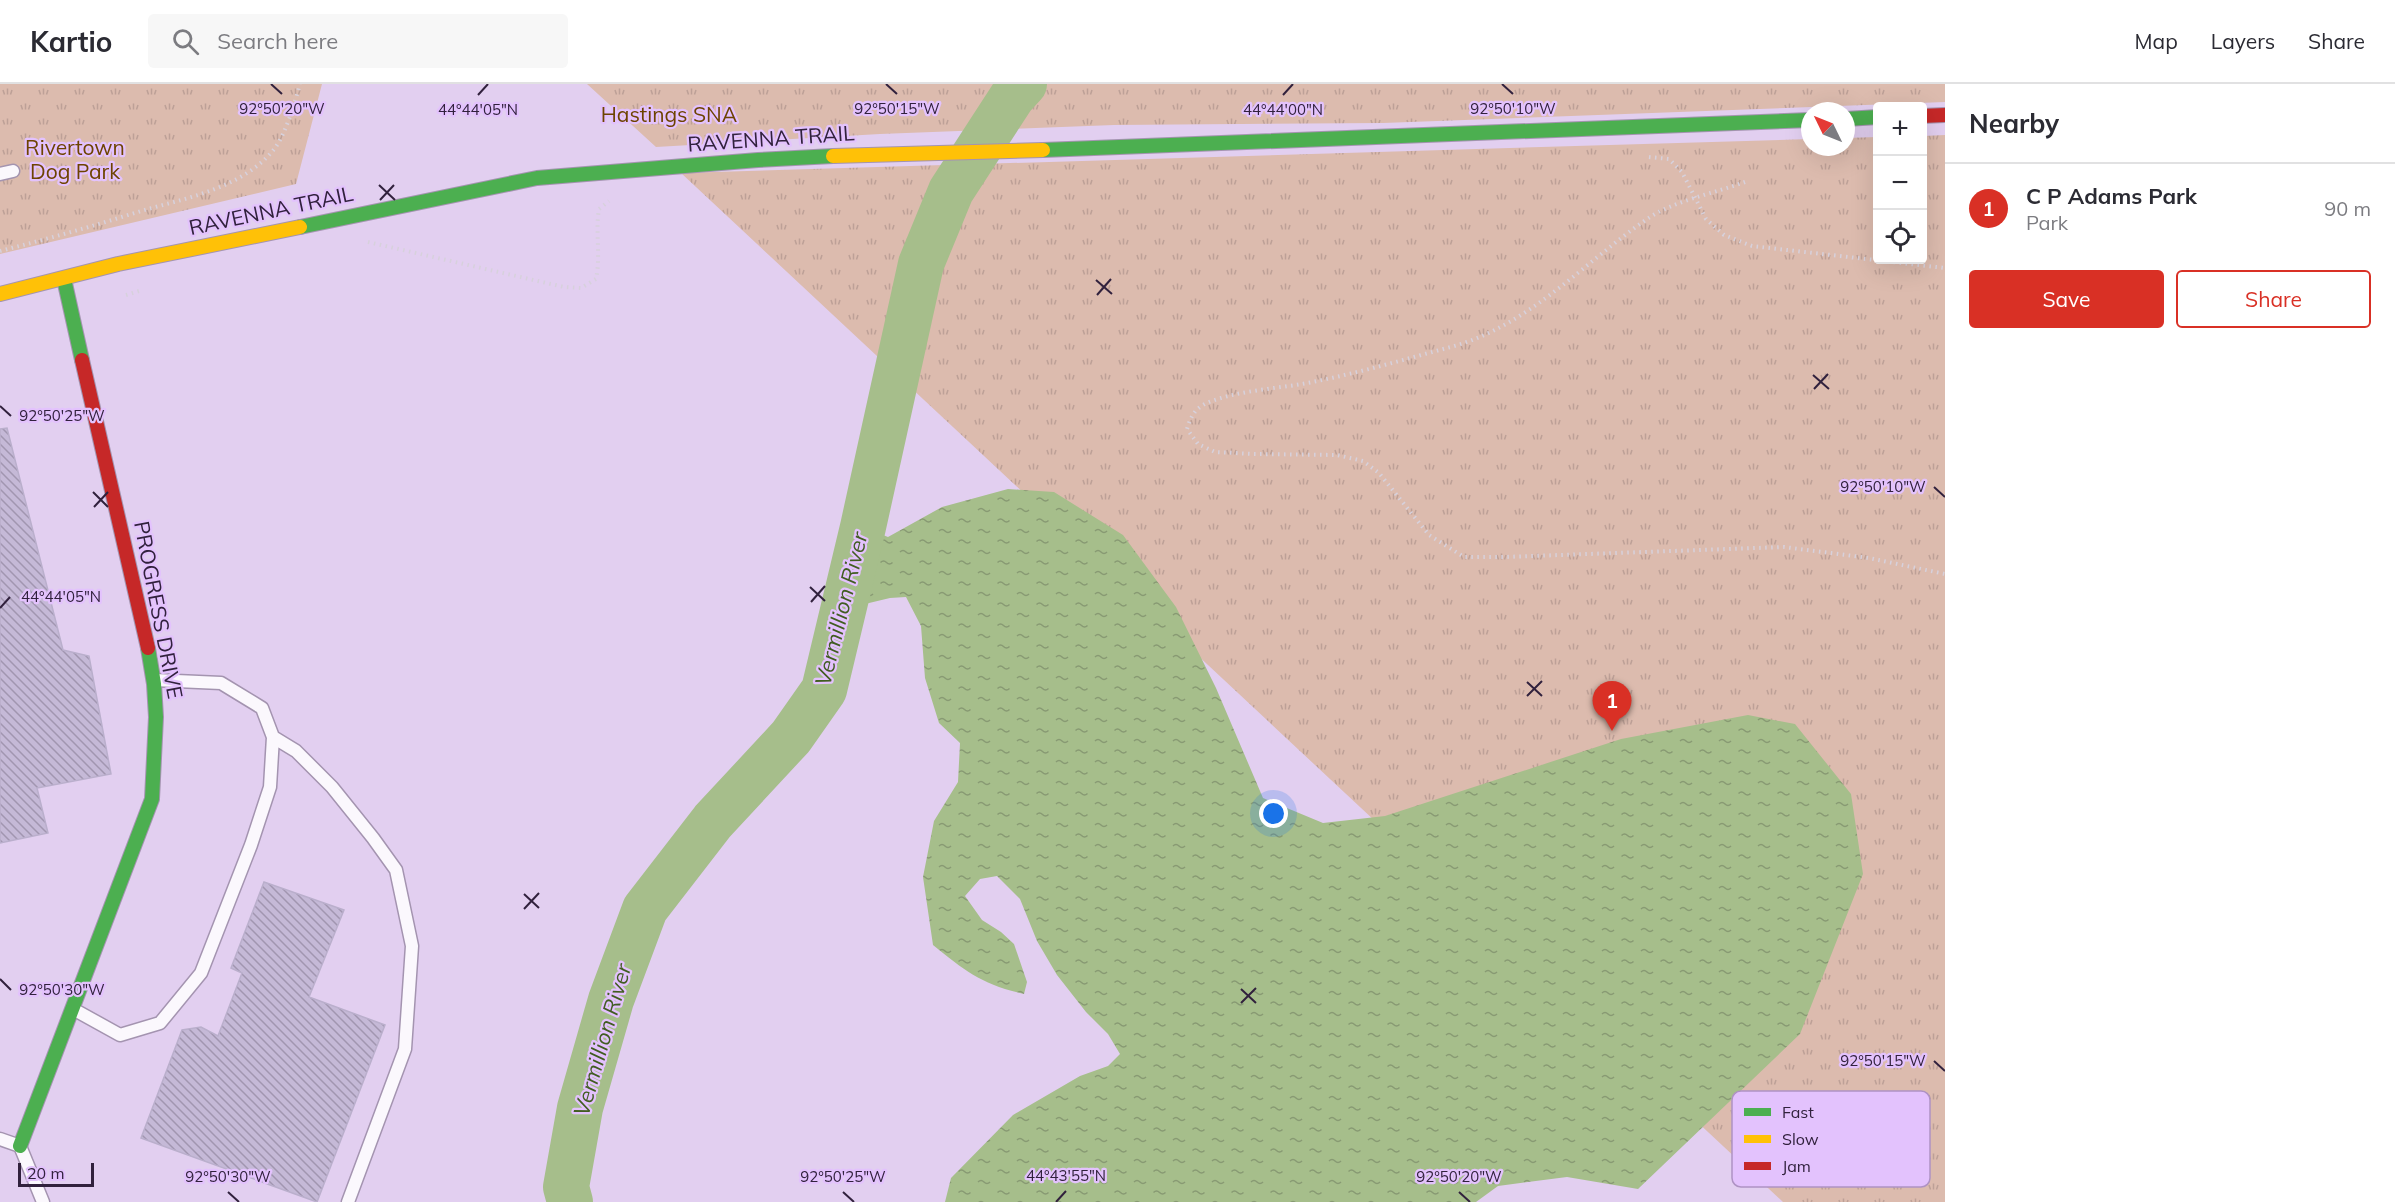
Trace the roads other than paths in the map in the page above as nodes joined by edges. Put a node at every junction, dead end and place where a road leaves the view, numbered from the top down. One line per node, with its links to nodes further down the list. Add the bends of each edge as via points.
1 (1945, 115): 2 (street)
2 (1927, 116)
3 (1873, 117): 4 (street)
4 (1855, 118)
5 (1801, 120): 8 (street, RAVENNA TRAIL, via 881,153 537,178)
6 (13, 171): 7 (lane)
7 (0, 174)
8 (64, 279): 9 (street, RAVENNA TRAIL); 10 (street, PROGRESS DRIVE)
9 (0, 294)
10 (154, 680): 11 (lane, via 221,683 262,708); 12 (street, PROGRESS DRIVE, via 158,707 152,799)
11 (273, 737): 12 (lane, via 270,787 201,973 160,1023 120,1035); 16 (lane, via 296,751 332,787 396,870 412,946 405,1049)
12 (72, 1009): 14 (street, PROGRESS DRIVE)
13 (0, 1139): 14 (lane)
14 (20, 1146): 15 (lane)
15 (43, 1202)
16 (348, 1202)

